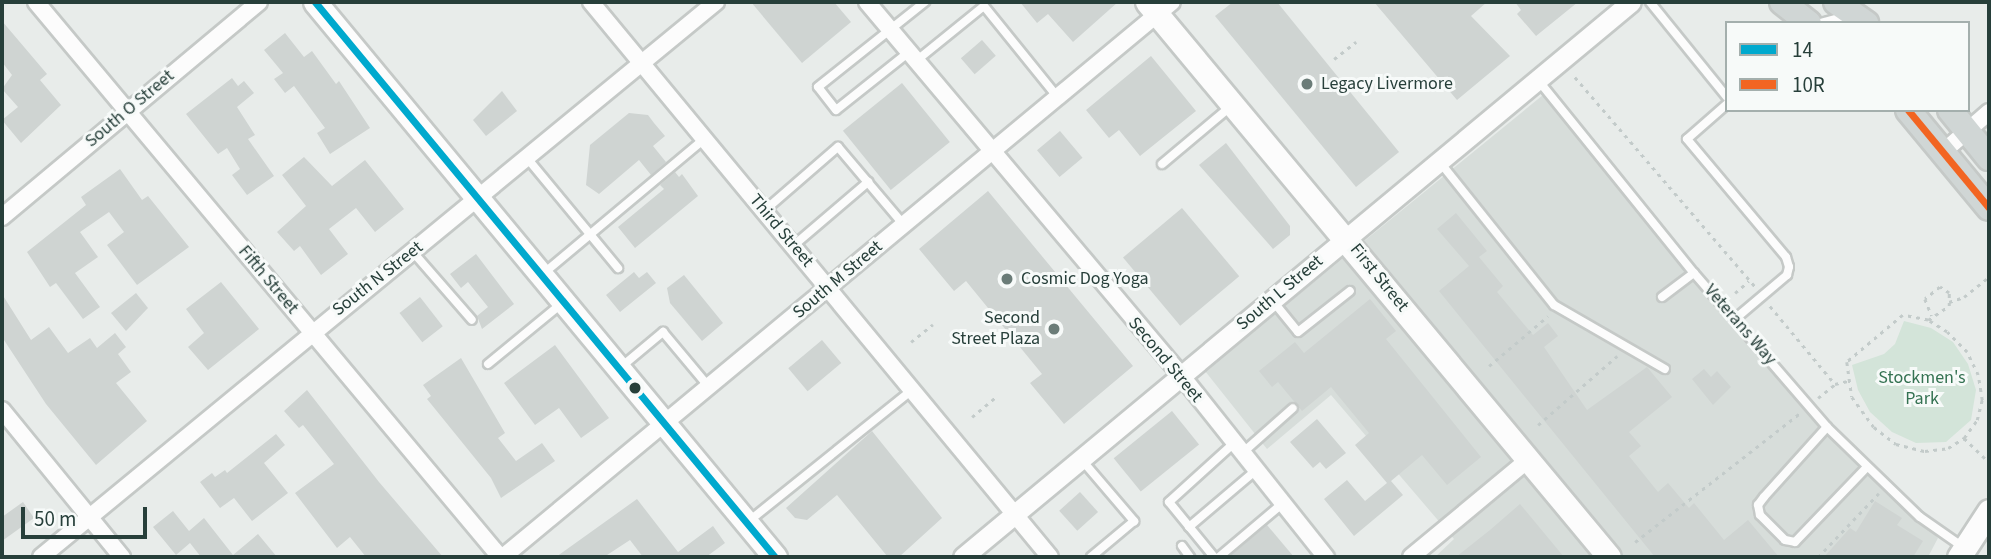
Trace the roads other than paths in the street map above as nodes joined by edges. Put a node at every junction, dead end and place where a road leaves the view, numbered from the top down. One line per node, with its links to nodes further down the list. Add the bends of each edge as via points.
1 (36, 2): 23 (street, Fifth Street)
2 (259, 2): 23 (street, South O Street)
3 (315, 2): 36 (main road)
4 (591, 2): 17 (street, Third Street)
5 (716, 2): 17 (street, South N Street)
6 (867, 2): 15 (street, Second Street)
7 (925, 2): 15 (lane)
8 (1631, 2): 18 (street, South L Street)
9 (1650, 2): 19 (lane)
10 (1782, 2): 13 (main road)
11 (1159, 6): 20 (street, South M Street); 21 (main road, First Street)
12 (1858, 13): 14 (lane)
13 (1807, 21)
14 (1828, 21)
15 (891, 30): 16 (street, Second Street); 16 (lane, via 818,87 836,110)
16 (912, 57): 20 (lane, via 985,6); 29 (street, Second Street)
17 (642, 63): 28 (street, Third Street); 31 (street, South N Street)
18 (1538, 80): 33 (street, South L Street); 46 (lane, Veterans Way)
19 (1725, 95)
20 (1059, 100): 29 (street, South M Street)
21 (1234, 104): 34 (lane); 42 (main road, First Street)
22 (1725, 106): 53 (lane, via 1687,138 1786,257 1789,267 1787,275)
23 (128, 111): 39 (street, South O Street); 55 (street, Fifth Street)
24 (1910, 112): 30 (main road)
25 (1952, 112): 27 (main road)
26 (1989, 113): 27 (street)
27 (1967, 131): 30 (street); 32 (main road)
28 (704, 139): 38 (street, Third Street); 41 (lane)
29 (992, 152): 40 (street, South M Street); 59 (street, Second Street)
30 (1943, 152): 37 (main road)
31 (527, 158): 36 (street, South N Street); 41 (lane)
32 (1989, 158)
33 (1439, 161): 42 (street, South L Street); 58 (lane, via 1554,305)
34 (1162, 164)
35 (868, 181): 38 (lane, via 838,147); 40 (lane); 43 (lane)
36 (478, 199): 44 (street, South N Street); 47 (main road)
37 (1989, 208)
38 (764, 211): 43 (street, Third Street)
39 (2, 217)
40 (905, 225): 48 (street, South M Street)
41 (590, 234): 45 (lane); 47 (lane)
42 (1346, 238): 51 (street, South L Street); 68 (main road, First Street)
43 (793, 246): 48 (street, Third Street)
44 (412, 251): 54 (lane); 55 (street, South N Street)
45 (618, 268)
46 (1694, 273): 50 (lane); 53 (lane, Veterans Way)
47 (541, 275): 52 (main road)
48 (828, 288): 60 (street, South M Street); 61 (street, Third Street)
49 (1350, 291): 51 (lane, via 1298,332)
50 (1662, 297)
51 (1272, 300): 59 (street, South L Street)
52 (564, 302): 56 (lane); 57 (main road)
53 (1735, 319): 65 (lane, Veterans Way)
54 (472, 320)
55 (311, 332): 74 (street, South N Street); 81 (street, Fifth Street)
56 (488, 364)
57 (619, 369): 60 (lane, via 663,332); 64 (main road)
58 (1665, 369)
59 (1181, 375): 66 (street, Second Street); 67 (street, South L Street)
60 (709, 387): 64 (street, South M Street)
61 (912, 390): 73 (street, Third Street); 75 (lane)
62 (1293, 408): 66 (lane)
63 (2, 410): 74 (street)
64 (664, 424): 75 (main road); 81 (street, South M Street)
65 (1827, 427): 69 (lane, Veterans Way); 69 (lane, via 1764,497 1758,505 1760,515 1785,540 1795,542)
66 (1237, 449): 70 (street, Second Street); 76 (lane, via 1169,502)
67 (1082, 459): 73 (street, South L Street); 85 (lane, via 1134,521)
68 (1528, 460): 89 (street); 90 (main road, First Street)
69 (1867, 467): 78 (lane, Veterans Way)
70 (1255, 471): 71 (street, Second Street); 76 (lane)
71 (1282, 504): 87 (lane); 88 (street, Second Street)
72 (1989, 511): 78 (main road)
73 (1015, 514): 83 (street, South L Street); 84 (street, Third Street)
74 (89, 517): 79 (street, South N Street); 80 (street)
75 (747, 523): 82 (main road)
76 (1189, 527): 87 (lane)
77 (1182, 546): 86 (lane)
78 (1962, 553)
79 (40, 557)
80 (122, 557)
81 (501, 557)
82 (775, 557)
83 (963, 557)
84 (1051, 557)
85 (1091, 557)
86 (1190, 557)
87 (1216, 557)
88 (1326, 557)
89 (1411, 557)
90 (1609, 557)

